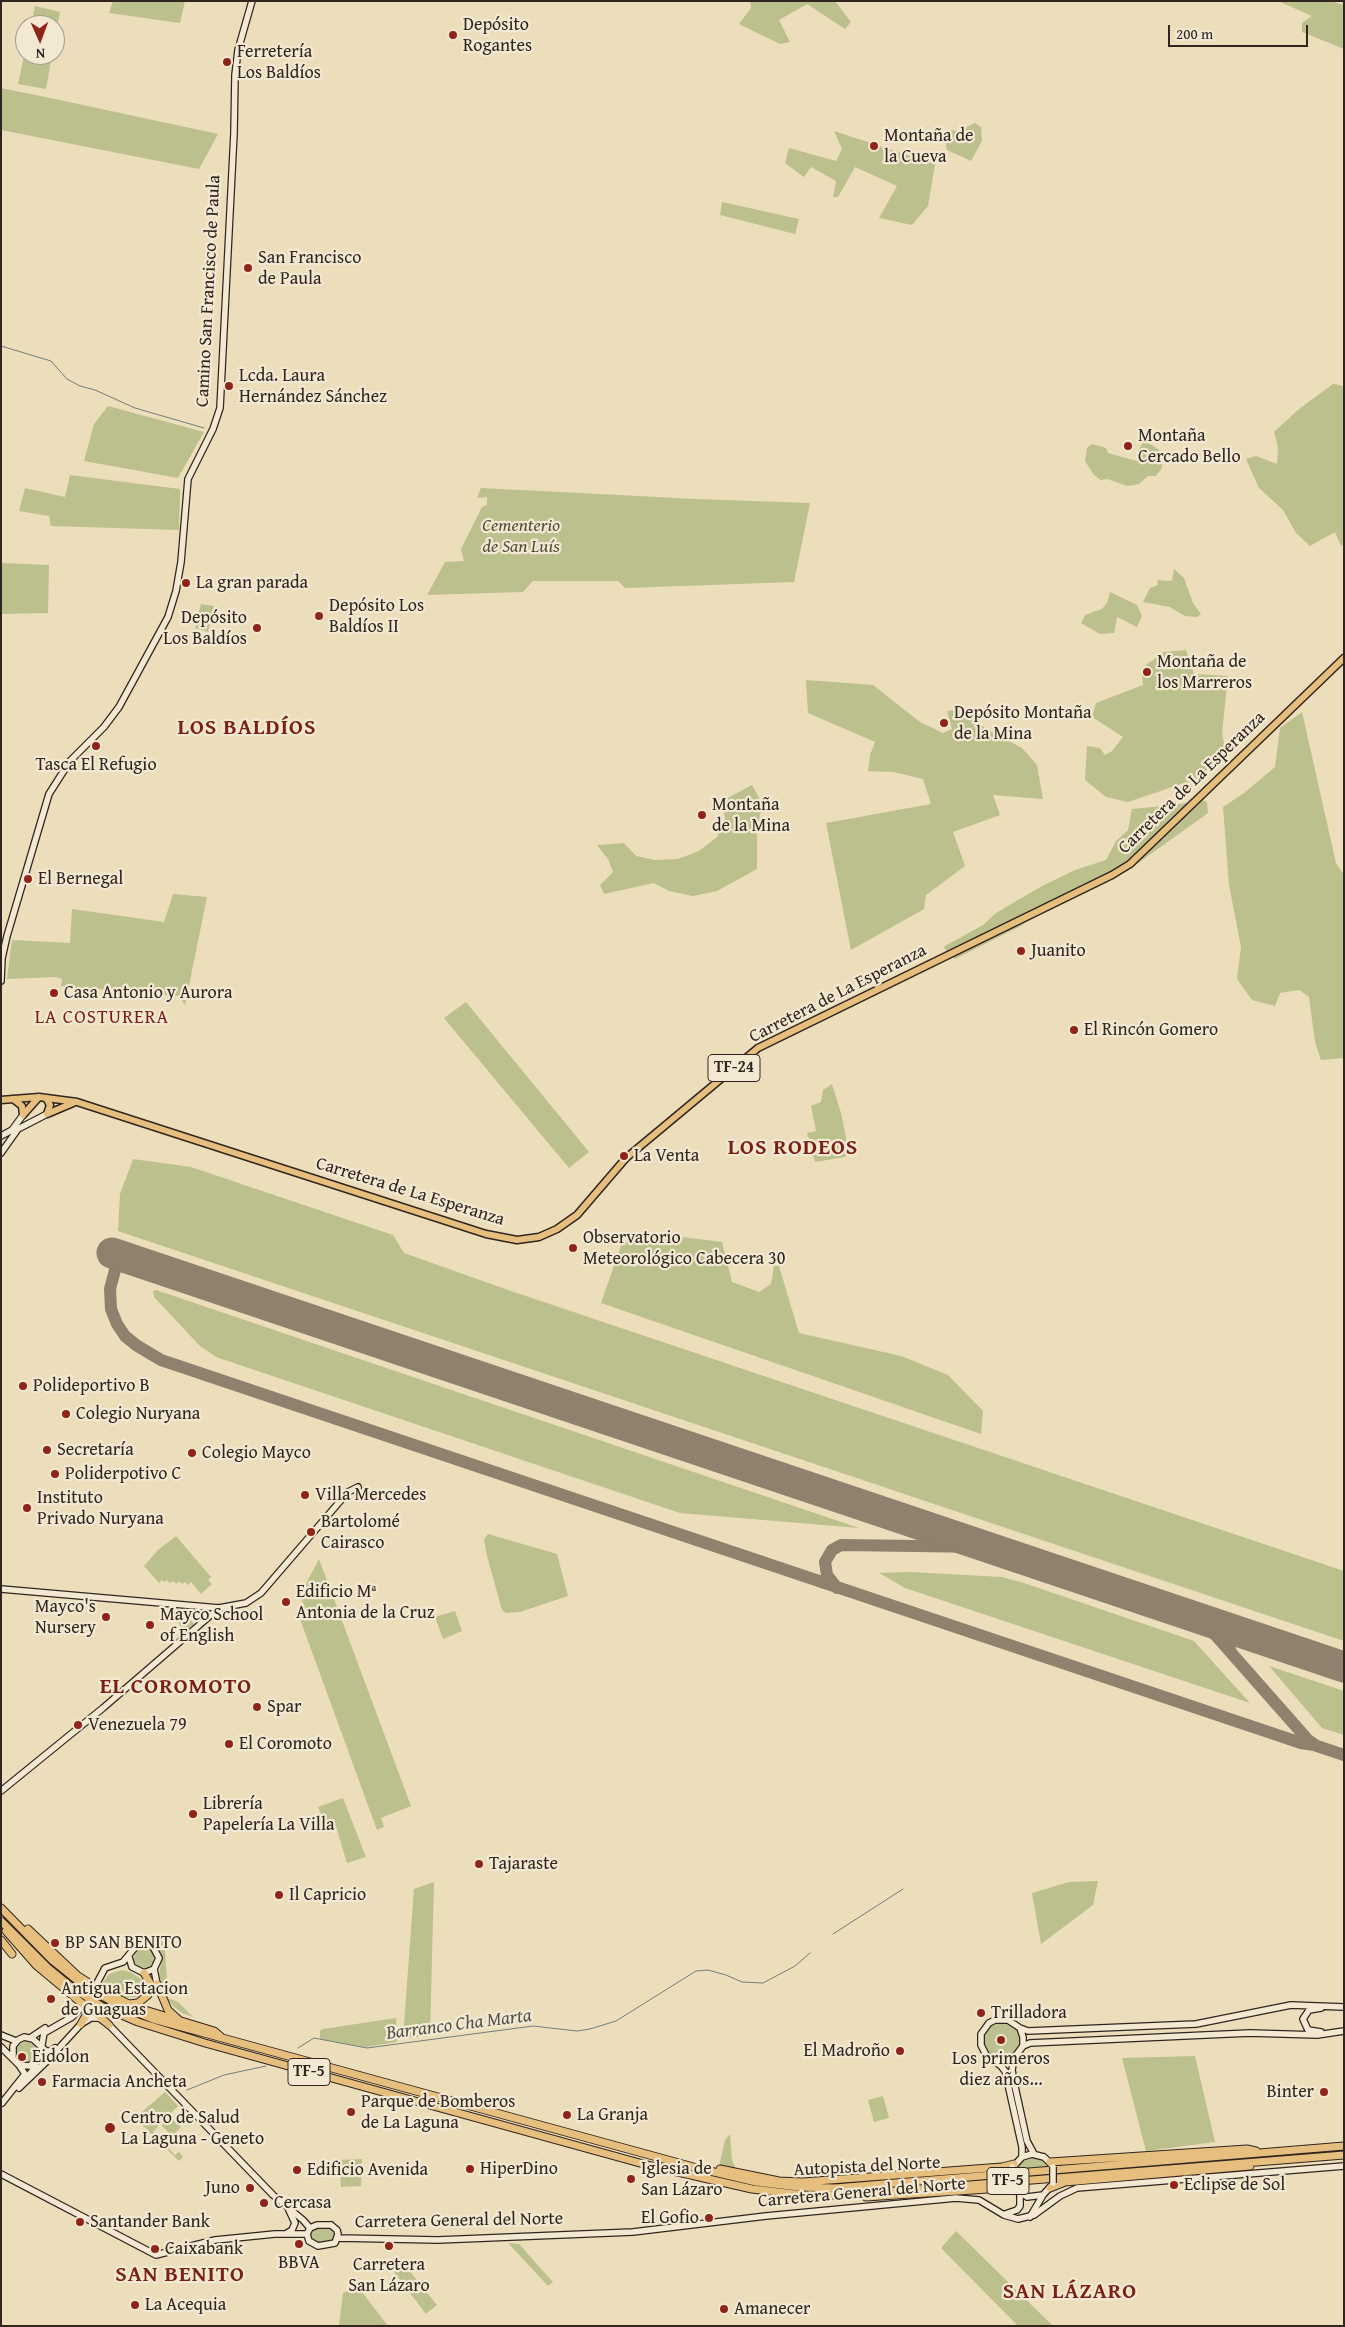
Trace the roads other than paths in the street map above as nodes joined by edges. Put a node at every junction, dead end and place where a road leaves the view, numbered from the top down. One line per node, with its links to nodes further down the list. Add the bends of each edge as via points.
1 (252, 1): 3 (main road, Camino San Francisco de Paula, via 238,50 235,75 220,408 188,479 182,562 172,605 119,707 70,761 49,794 6,936)
2 (1344, 658): 8 (main road, Carretera de La Esperanza / TF-24, via 1130,864 758,1048 626,1158 576,1215 544,1236 517,1240 486,1234)
3 (1, 981)
4 (39, 1097): 5 (main road, Carretera de La Esperanza / TF-24); 6 (main road, Carretera de La Esperanza / TF-24); 10 (main road)
5 (46, 1098): 8 (main road, Carretera de La Esperanza / TF-24); 9 (main road, via 50,1105)
6 (12, 1099): 7 (main road, Carretera de La Esperanza / TF-24); 10 (main road, via 22,1106)
7 (1, 1100)
8 (77, 1102): 9 (main road)
9 (47, 1114): 12 (main road, via 18,1129)
10 (23, 1115): 11 (main road)
11 (3, 1134)
12 (4, 1147): 13 (main road)
13 (1, 1153)
14 (358, 1487): 16 (main road, via 348,1492 262,1593 246,1603)
15 (1, 1589): 16 (main road)
16 (218, 1608): 17 (main road)
17 (1, 1791)
18 (1, 1908): 19 (highway, Autopista del Norte / TF-5)
19 (10, 1918): 30 (highway, via 26,1928 78,1976); 43 (highway, Autopista del Norte / TF-5, via 64,1971 96,1993 153,2019)
20 (1, 1921): 68 (highway, Autopista del Norte / TF-5, via 70,1986 101,2006 138,2022)
21 (1, 1925): 29 (highway, via 23,1952)
22 (1, 1940): 23 (highway)
23 (12, 1954)
24 (129, 1957): 25 (main road); 25 (main road, via 107,1967 98,1981 108,1970); 26 (main road, via 138,1945 149,1945 158,1954)
25 (132, 1967): 27 (main road)
26 (154, 1969): 27 (main road); 28 (main road)
27 (144, 1973): 30 (highway, via 150,1983 148,1995 138,2003)
28 (157, 1984): 34 (highway, via 168,2010)
29 (75, 1997): 35 (highway, via 87,2009 87,2016); 36 (highway)
30 (129, 2004): 34 (highway)
31 (82, 2007): 37 (main road, via 72,2017)
32 (1336, 2007): 33 (main road); 38 (main road, via 1279,2007 1196,2024 1028,2031); 40 (main road, via 1311,2009 1304,2017 1308,2030)
33 (1344, 2007)
34 (186, 2023): 43 (highway, via 214,2031)
35 (81, 2024): 36 (main road, via 96,2018); 46 (main road)
36 (109, 2025): 72 (main road)
37 (52, 2027): 42 (main road); 45 (main road, via 44,2033)
38 (1020, 2028): 47 (main road); 52 (main road, via 1001,2019 984,2028 981,2045 986,2055)
39 (1344, 2031): 40 (main road)
40 (1328, 2033): 47 (main road, via 1311,2036 1250,2033 1030,2043)
41 (1, 2036): 44 (main road)
42 (30, 2038): 44 (main road, via 24,2037); 45 (main road)
43 (227, 2040): 66 (highway, Autopista del Norte / TF-5)
44 (16, 2042): 49 (main road, via 12,2048)
45 (41, 2046): 46 (main road, via 48,2049); 53 (main road)
46 (58, 2046): 51 (main road)
47 (1023, 2046): 50 (main road)
48 (1, 2047): 49 (main road)
49 (13, 2058): 54 (main road)
50 (1014, 2058): 52 (main road); 59 (main road, via 1014,2082 1027,2141)
51 (49, 2059): 53 (main road); 55 (main road)
52 (996, 2061): 61 (main road, via 1005,2071)
53 (36, 2062): 54 (main road, via 30,2066); 55 (main road)
54 (19, 2065): 56 (main road, via 25,2076)
55 (19, 2088): 56 (main road)
56 (1, 2103)
57 (1344, 2146): 58 (highway, Autopista del Norte / TF-5)
58 (1263, 2153): 64 (highway, via 1247,2149); 66 (highway, Autopista del Norte / TF-5, via 835,2188 766,2184)
59 (1034, 2154): 61 (main road); 64 (main road, via 1044,2157)
60 (1344, 2155): 62 (highway, Autopista del Norte / TF-5)
61 (1022, 2157): 63 (main road)
62 (1299, 2158): 68 (highway, Autopista del Norte / TF-5, via 830,2195 789,2194); 69 (highway, via 1226,2169 1066,2182)
63 (1014, 2165): 66 (highway, via 803,2182 752,2177 711,2167); 70 (main road, bridge, via 1011,2179)
64 (1051, 2165): 69 (main road, bridge)
65 (1344, 2166): 74 (main road, via 1077,2188)
66 (697, 2168)
67 (1, 2174): 76 (main road, via 156,2255 215,2240)
68 (718, 2182): 70 (highway, via 729,2188 759,2194 816,2199 1003,2188)
69 (1052, 2186): 71 (main road)
70 (1018, 2191): 71 (main road, via 1033,2197); 73 (main road, via 1020,2206)
71 (1043, 2194): 74 (main road)
72 (289, 2210): 75 (main road, via 303,2220); 76 (main road, via 295,2223 292,2230)
73 (1004, 2215): 74 (main road, Carretera General del Norte, via 1018,2219); 77 (main road, Carretera General del Norte, via 979,2200 963,2198 633,2232 438,2240)
74 (1030, 2217)
75 (309, 2231): 76 (main road); 77 (main road, via 314,2226 331,2225 337,2230); 77 (main road, via 309,2241 314,2246 332,2245)
76 (283, 2234)
77 (338, 2238)

